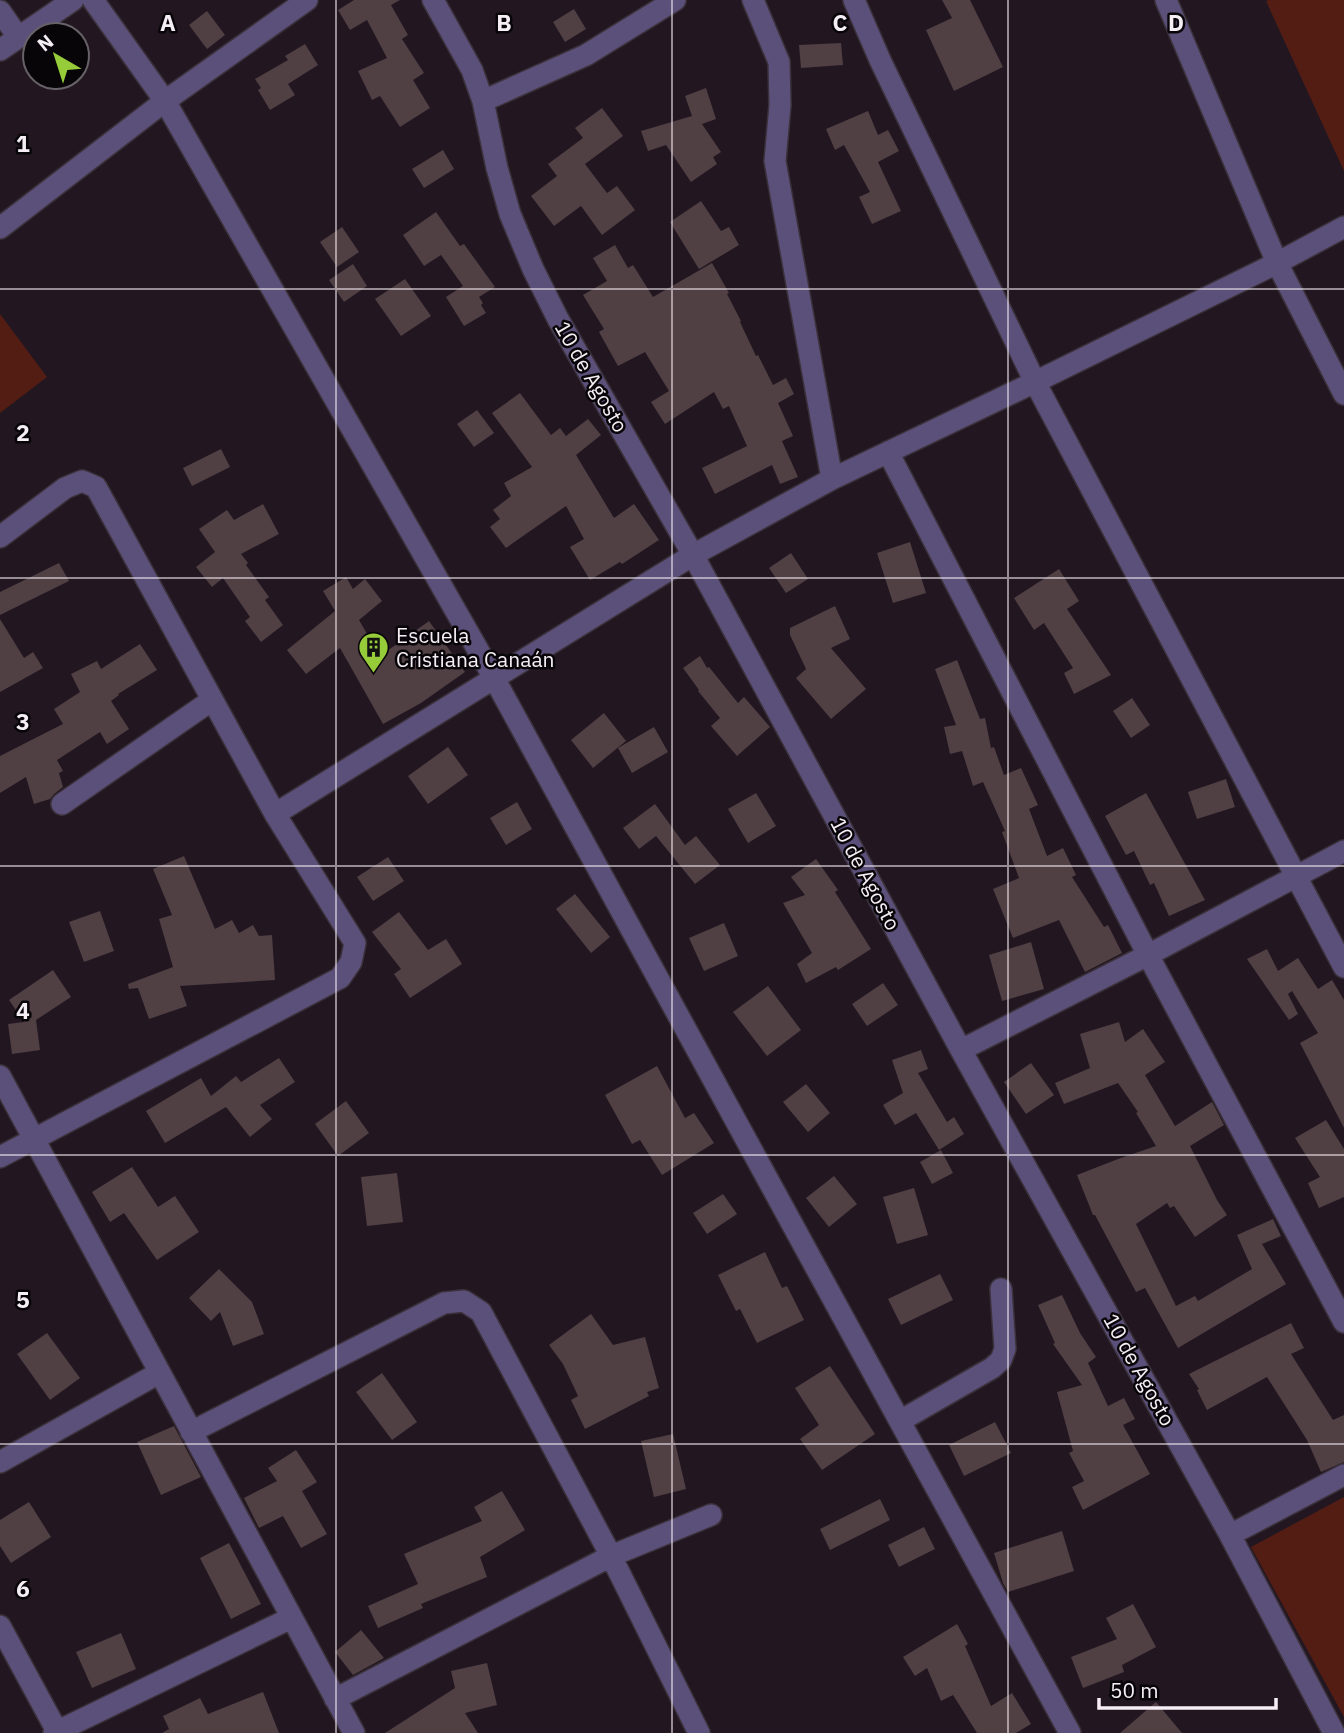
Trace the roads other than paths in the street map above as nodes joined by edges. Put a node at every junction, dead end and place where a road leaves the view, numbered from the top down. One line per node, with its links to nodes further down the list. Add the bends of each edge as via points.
1 (73, 0): 10 (street)
2 (93, 0): 12 (street)
3 (307, 0): 12 (street)
4 (433, 0): 13 (street, 10 de Agosto, via 472,70)
5 (676, 0): 13 (street, via 586,55)
6 (754, 0): 20 (street, via 779,62 775,161)
7 (854, 0): 17 (street)
8 (1171, 2): 16 (street)
9 (0, 11): 10 (street)
10 (18, 37): 11 (street)
11 (0, 50)
12 (165, 101): 15 (street); 23 (street)
13 (483, 101): 22 (street, 10 de Agosto, via 510,214 533,269)
14 (1344, 227): 16 (street)
15 (0, 228)
16 (1277, 263): 17 (street); 18 (street)
17 (1035, 382): 19 (street); 28 (street)
18 (1344, 394)
19 (888, 452): 20 (street); 29 (street)
20 (832, 479): 22 (street)
21 (0, 537): 24 (street, via 65,488 82,481 96,487)
22 (692, 555): 23 (street); 31 (street, 10 de Agosto)
23 (494, 678): 26 (street); 38 (street)
24 (212, 700): 25 (street); 26 (street)
25 (62, 804)
26 (275, 814): 33 (street, via 355,943 351,962 340,978)
27 (1344, 852): 28 (street)
28 (1295, 877): 29 (street); 30 (street)
29 (1148, 955): 31 (street); 36 (street)
30 (1344, 967)
31 (961, 1050): 43 (street, 10 de Agosto)
32 (0, 1076): 33 (street)
33 (33, 1138): 34 (street); 37 (street)
34 (0, 1157)
35 (1001, 1289): 38 (street, via 1005,1349 1001,1360)
36 (1344, 1322)
37 (159, 1373): 39 (street); 40 (street)
38 (900, 1421): 51 (street)
39 (191, 1432): 44 (street, via 444,1303 464,1301 481,1312); 45 (street)
40 (0, 1462)
41 (1344, 1475): 43 (street)
42 (711, 1515): 44 (street)
43 (1230, 1535): 52 (street, 10 de Agosto)
44 (611, 1556): 47 (street); 50 (street)
45 (291, 1618): 47 (street); 48 (street)
46 (0, 1626): 48 (street)
47 (335, 1699): 49 (street)
48 (56, 1733)
49 (354, 1733)
50 (699, 1733)
51 (1070, 1733)
52 (1334, 1733)

